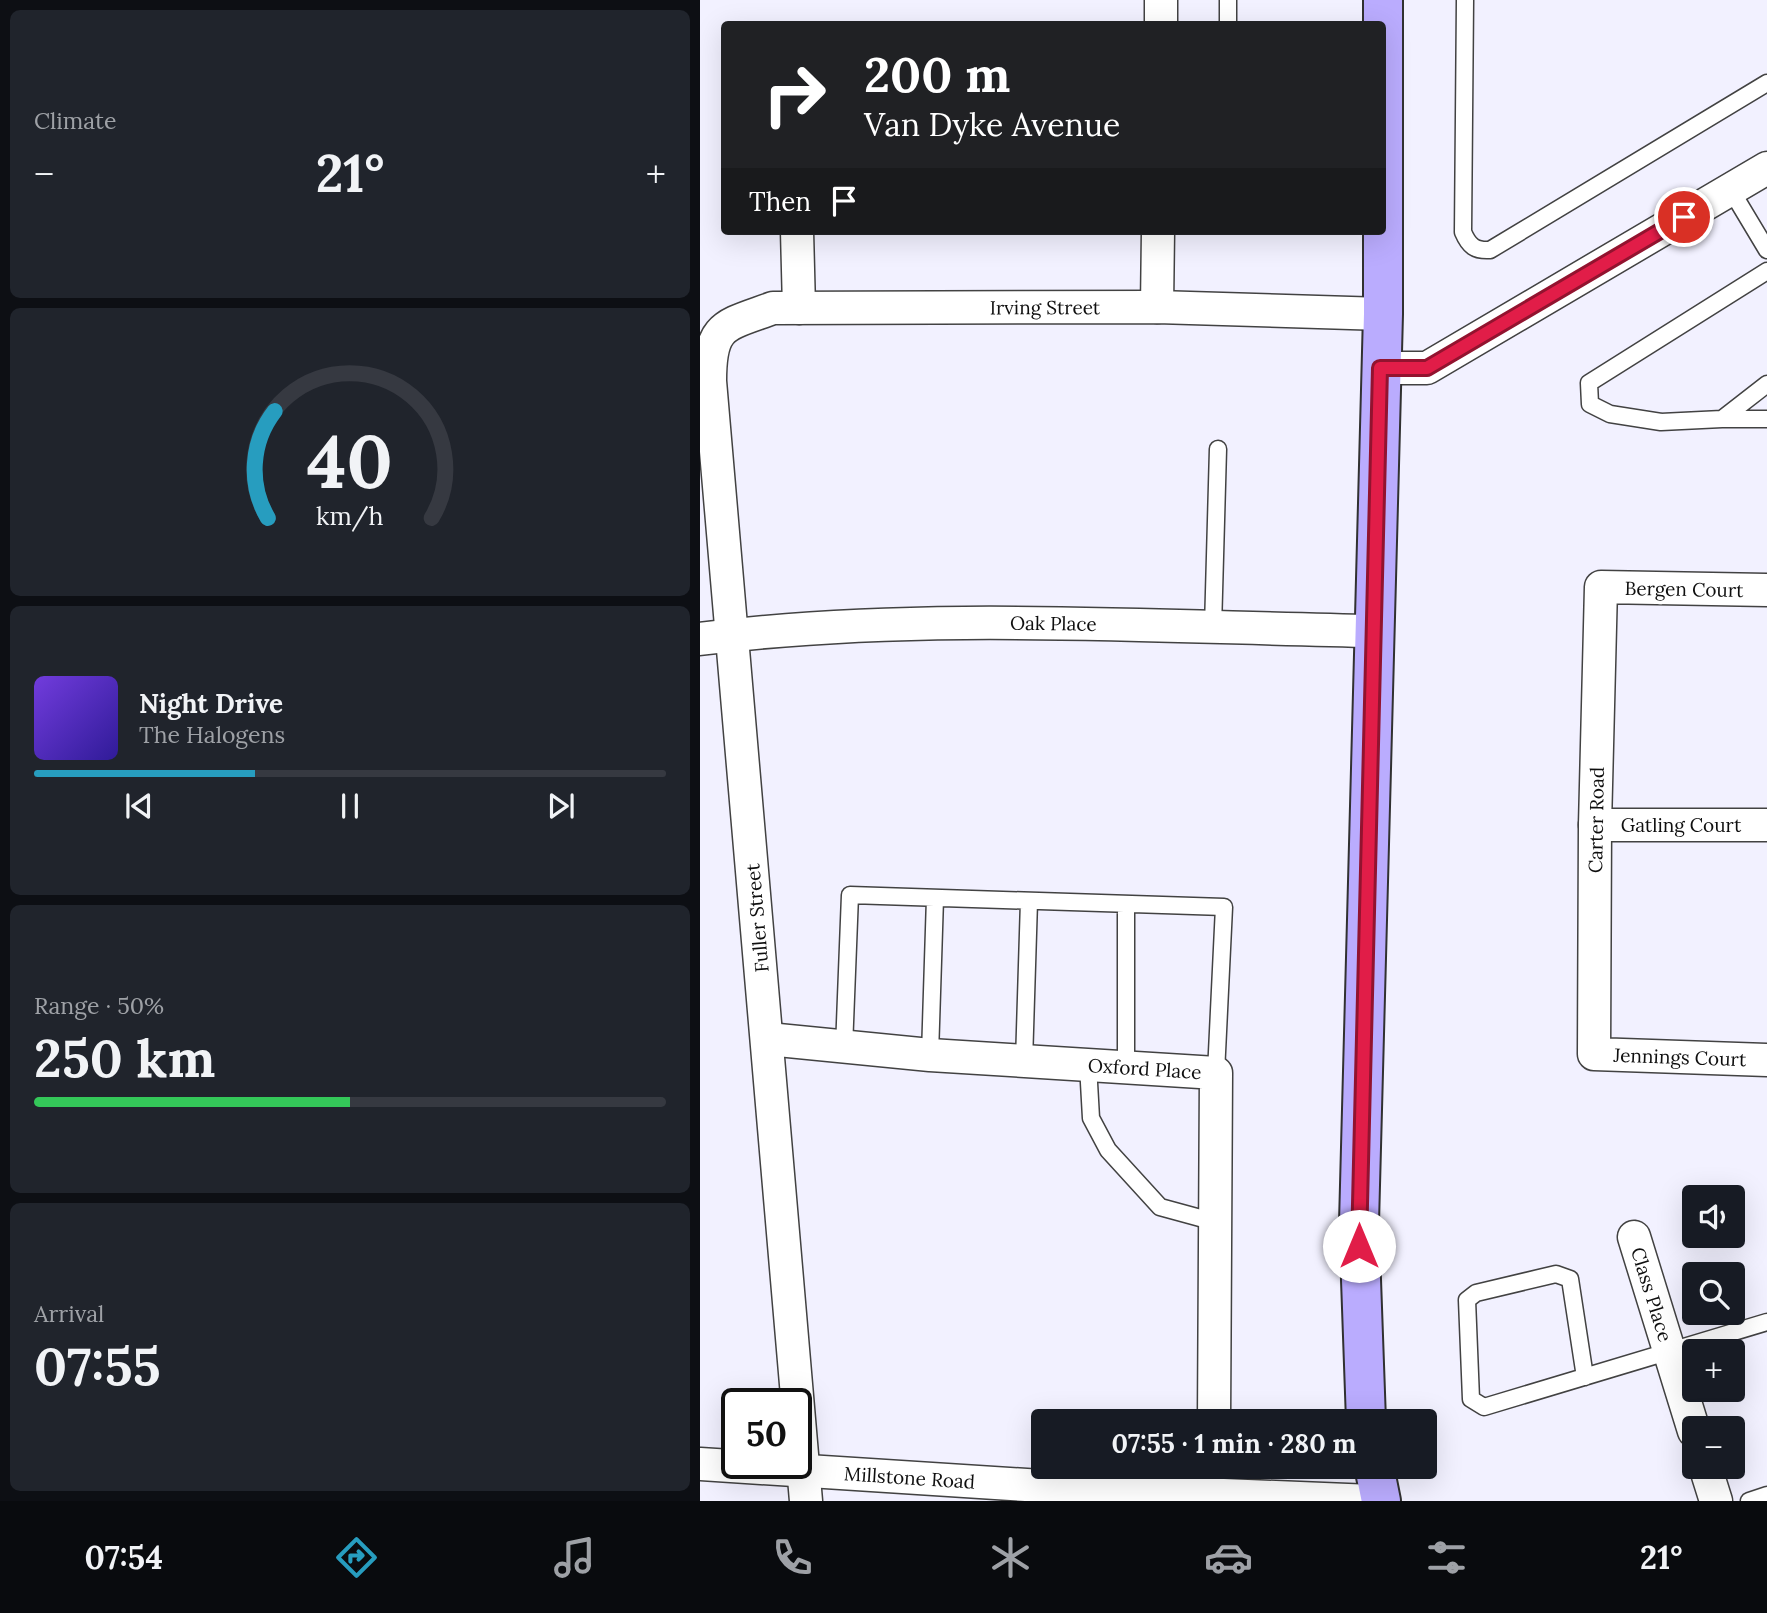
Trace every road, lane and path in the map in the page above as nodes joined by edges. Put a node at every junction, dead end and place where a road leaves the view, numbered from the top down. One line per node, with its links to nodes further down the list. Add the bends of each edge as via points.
1 (1161, 0): 5 (street)
2 (1228, 0): 6 (lane)
3 (1383, 0): 7 (main road)
4 (1465, 0): 8 (lane, via 1463,232 1480,251 1490,250)
5 (1161, 21)
6 (1228, 21)
7 (1383, 21)
8 (1767, 83)
9 (1767, 168): 10 (street)
10 (1731, 190): 14 (lane); 20 (street, via 1427,368)
11 (797, 235): 17 (street)
12 (1158, 235): 16 (street)
13 (1383, 235): 18 (main road)
14 (1767, 250)
15 (1767, 271): 22 (lane, via 1589,383 1590,404 1610,414 1661,422)
16 (1157, 307): 17 (street, Irving Street); 18 (street, Irving Street)
17 (799, 308): 19 (street, Irving Street, via 773,308 730,324)
18 (1383, 314): 20 (main road)
19 (709, 357): 29 (street, Fuller Street)
20 (1380, 368): 28 (main road)
21 (1767, 384): 22 (lane)
22 (1722, 419): 23 (lane)
23 (1767, 419)
24 (1218, 449): 27 (lane)
25 (1601, 587): 26 (street, Bergen Court); 31 (street, Carter Road)
26 (1767, 590)
27 (1213, 628): 28 (street, Oak Place); 29 (street, Oak Place, via 961,624 794,628)
28 (1375, 631): 51 (main road, via 1359,1223)
29 (732, 635): 30 (street, Oak Place); 36 (street, Fuller Street)
30 (700, 639)
31 (1595, 825): 32 (street, Gatling Court); 38 (street, Carter Road)
32 (1767, 825)
33 (935, 898): 34 (lane); 37 (lane, via 850,895); 39 (lane)
34 (1029, 901): 35 (lane); 41 (lane)
35 (1126, 904): 43 (lane); 44 (lane, via 1224,907)
36 (768, 1039): 37 (street, Oxford Place); 57 (street, Fuller Street)
37 (844, 1048): 39 (street, Oxford Place)
38 (1594, 1054): 40 (street, Jennings Court)
39 (930, 1055): 41 (street, Oxford Place)
40 (1767, 1060)
41 (1024, 1062): 42 (street, Oxford Place)
42 (1088, 1065): 43 (street, Oxford Place); 45 (lane, via 1091,1118 1108,1150 1160,1207)
43 (1126, 1068): 44 (street, Oxford Place)
44 (1216, 1073): 45 (street, Oxford Place)
45 (1215, 1222): 50 (street, Oxford Place)
46 (1634, 1237): 48 (street, Class Place)
47 (1767, 1322): 48 (lane)
48 (1670, 1352): 49 (lane); 52 (street, Class Place)
49 (1585, 1377): 49 (lane, via 1484,1407 1471,1399 1467,1300 1476,1293 1556,1274 1570,1279)
50 (1214, 1409)
51 (1366, 1409)
52 (1689, 1416)
53 (700, 1464): 57 (street, Millstone Road)
54 (1377, 1479): 62 (main road)
55 (1709, 1479): 63 (street)
56 (1213, 1480): 59 (street, Millstone Road); 60 (street, Millstone Road)
57 (804, 1486): 59 (street, Millstone Road)
58 (1767, 1495): 64 (lane)
59 (1147, 1496)
60 (1298, 1499): 61 (street, Millstone Road)
61 (1372, 1501)
62 (1381, 1501)
63 (1716, 1501)
64 (1749, 1501)

